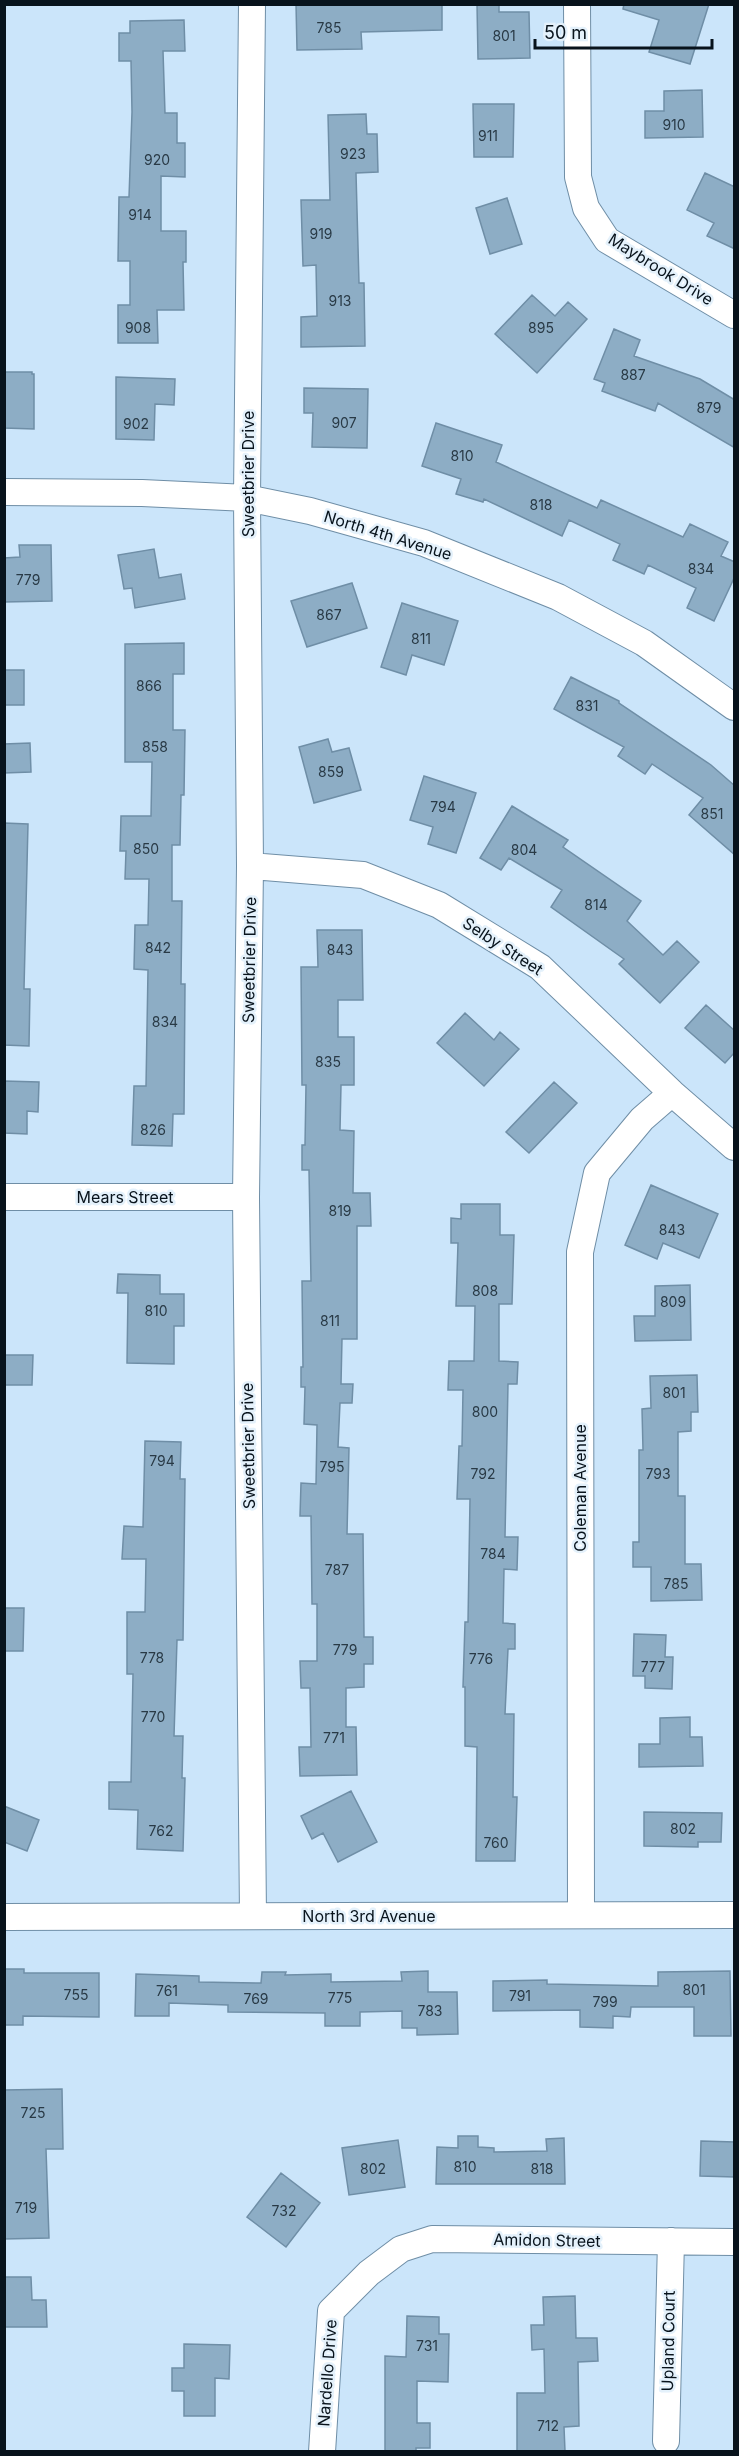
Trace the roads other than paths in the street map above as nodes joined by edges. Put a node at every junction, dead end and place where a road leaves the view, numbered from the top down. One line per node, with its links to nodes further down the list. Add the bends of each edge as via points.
1 (252, 4): 5 (street, Sweetbrier Drive)
2 (577, 4): 3 (street, Maybrook Drive, via 578,177 586,208 607,240)
3 (735, 315)
4 (4, 492): 5 (street, North 4th Avenue)
5 (247, 498): 6 (street, North 4th Avenue, via 424,543 558,597 644,643); 7 (street, Sweetbrier Drive)
6 (735, 707)
7 (250, 866): 8 (street, Selby Street, via 363,874 439,905 540,967); 11 (street, Sweetbrier Drive)
8 (672, 1093): 9 (street, Selby Street); 13 (street, Coleman Avenue, via 642,1119 597,1173 580,1252)
9 (735, 1147)
10 (4, 1197): 11 (street, Mears Street)
11 (246, 1197): 14 (street, Sweetbrier Drive)
12 (735, 1914): 13 (street, North 3rd Avenue)
13 (581, 1915): 14 (street, North 3rd Avenue)
14 (253, 1916): 15 (street, North 3rd Avenue)
15 (4, 1917)
16 (671, 2241): 17 (street, Amidon Street); 18 (street, Amidon Street, via 432,2239 401,2249); 19 (street, Upland Court)
17 (735, 2242)
18 (369, 2273): 20 (street, Nardello Drive, via 331,2311)
19 (666, 2441)
20 (322, 2451)

